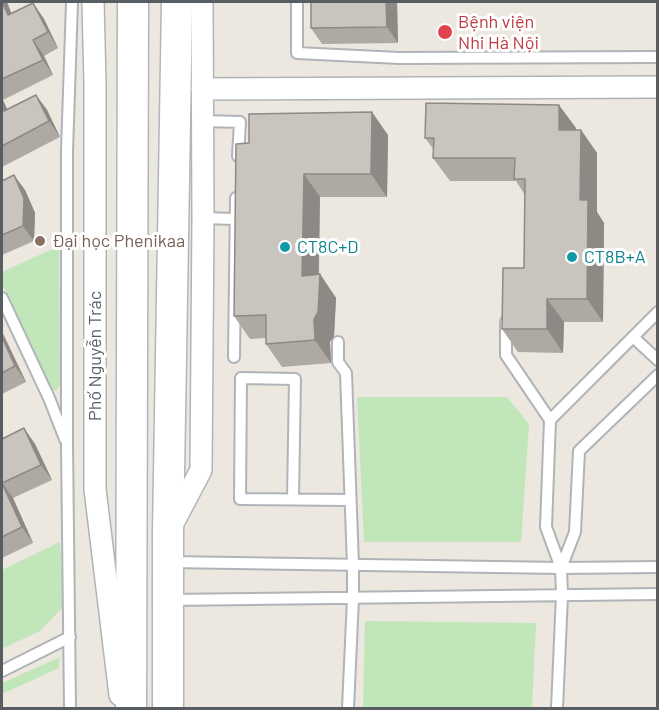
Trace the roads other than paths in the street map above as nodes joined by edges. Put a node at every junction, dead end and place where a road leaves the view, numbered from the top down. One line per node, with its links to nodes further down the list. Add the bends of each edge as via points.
1 (72, 2): 23 (lane)
2 (93, 2): 38 (street, Phố Nguyễn Trác, via 95,489)
3 (133, 2): 39 (main road, Phố Nguyễn Trác)
4 (297, 2): 6 (lane, via 297,53 399,58)
5 (185, 4): 8 (street); 26 (main road)
6 (657, 57)
7 (657, 87): 8 (street)
8 (202, 89): 9 (street)
9 (202, 122): 10 (lane, via 240,122); 12 (street)
10 (238, 165)
11 (237, 187): 13 (lane)
12 (203, 218): 13 (lane); 26 (street, via 201,470)
13 (235, 219): 19 (lane)
14 (2, 298): 23 (lane, via 50,398)
15 (657, 312): 17 (lane)
16 (506, 322): 22 (lane, via 506,355)
17 (633, 337): 20 (lane); 22 (lane)
18 (338, 342): 25 (lane, via 338,362 346,373)
19 (234, 357)
20 (657, 360)
21 (657, 375): 30 (lane, via 579,451 575,532)
22 (550, 420): 30 (lane, via 546,527)
23 (67, 444): 35 (lane)
24 (293, 499): 24 (lane, via 295,379 240,378 240,499); 25 (lane)
25 (350, 500): 28 (lane)
26 (168, 532): 27 (main road)
27 (168, 562): 28 (lane); 34 (main road)
28 (352, 566): 30 (lane); 33 (lane)
29 (657, 567): 30 (lane)
30 (561, 568): 32 (lane)
31 (657, 594): 32 (lane)
32 (562, 595): 33 (lane); 42 (lane)
33 (352, 598): 34 (lane); 41 (lane)
34 (169, 600): 40 (main road)
35 (70, 637): 36 (lane); 37 (lane)
36 (2, 671)
37 (70, 708)
38 (121, 708)
39 (131, 708)
40 (168, 708)
41 (348, 708)
42 (557, 708)

